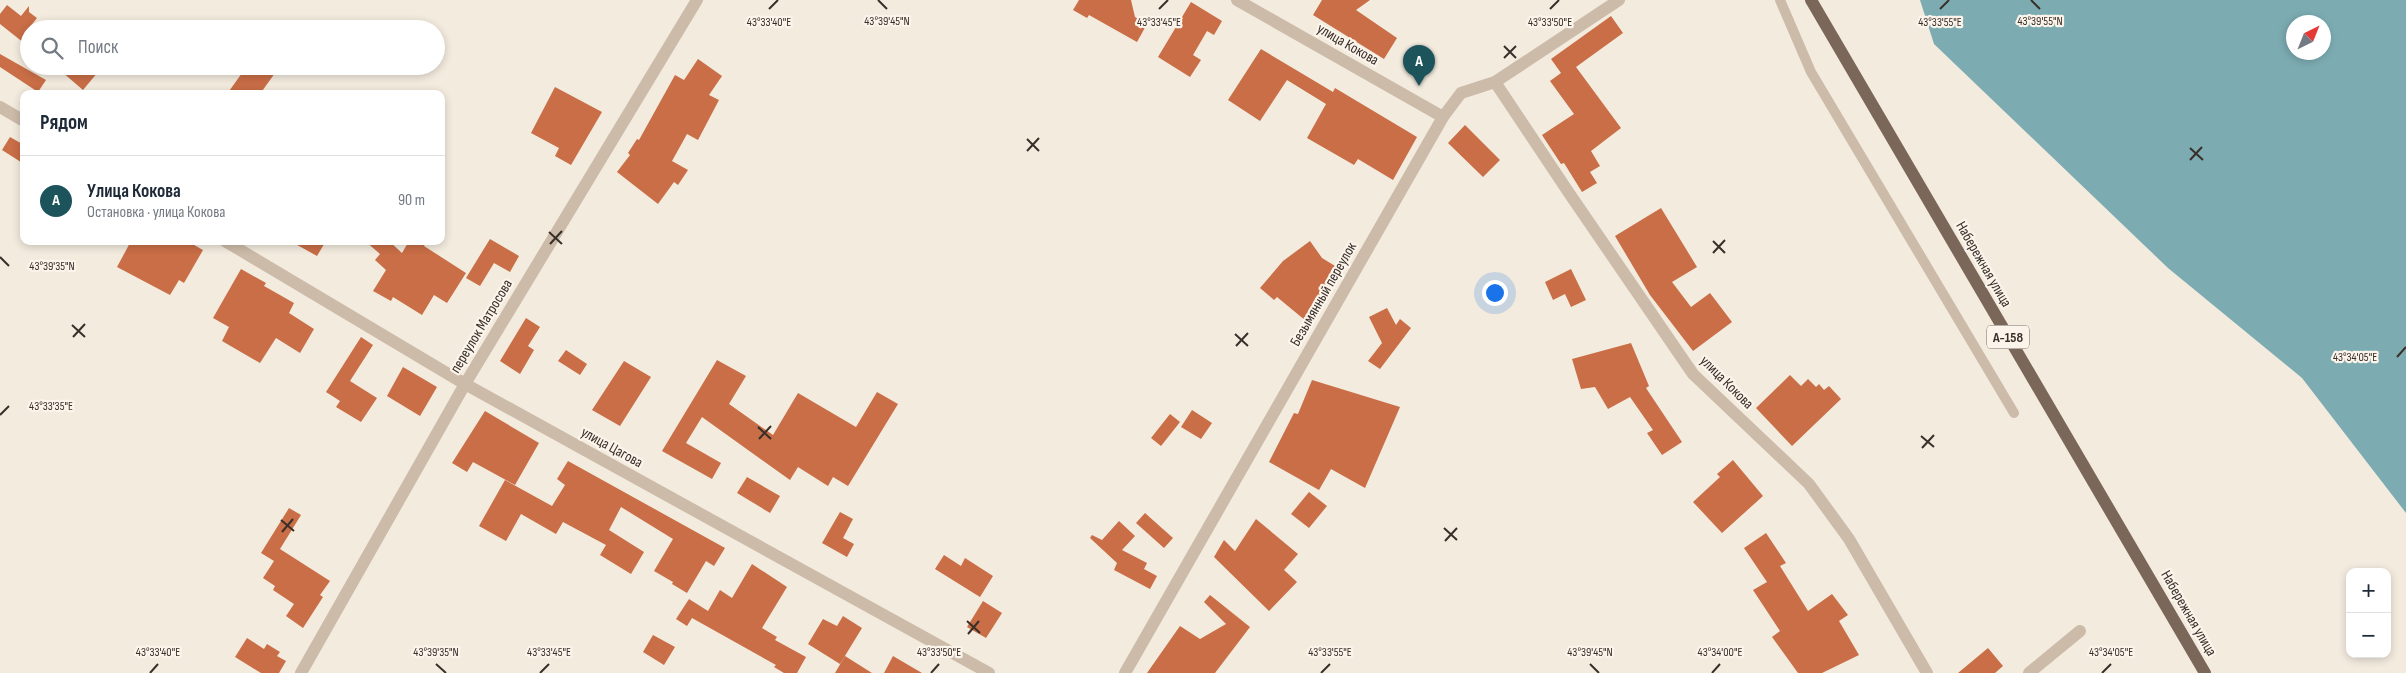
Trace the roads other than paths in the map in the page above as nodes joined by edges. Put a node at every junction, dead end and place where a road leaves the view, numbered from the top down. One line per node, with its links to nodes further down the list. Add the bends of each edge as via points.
1 (697, 0): 11 (street, переулок Матросова)
2 (1237, 0): 8 (street, улица Кокова)
3 (1619, 0): 6 (street, Безымянный переулок)
4 (1780, 0): 12 (lane, via 1811,72)
5 (1811, 0): 19 (main road, Набережная улица / А-158)
6 (1495, 82): 8 (street, Безымянный переулок, via 1461,93); 17 (street, улица Кокова, via 1693,374 1809,484 1848,539)
7 (0, 107): 9 (street)
8 (1443, 117): 16 (street, Безымянный переулок)
9 (20, 119)
10 (232, 245): 11 (street, улица Цагова)
11 (465, 384): 14 (street, переулок Матросова); 15 (street, улица Цагова)
12 (2014, 413)
13 (2080, 631): 18 (street)
14 (301, 673)
15 (989, 673)
16 (1125, 673)
17 (1927, 673)
18 (2029, 673)
19 (2205, 673)

